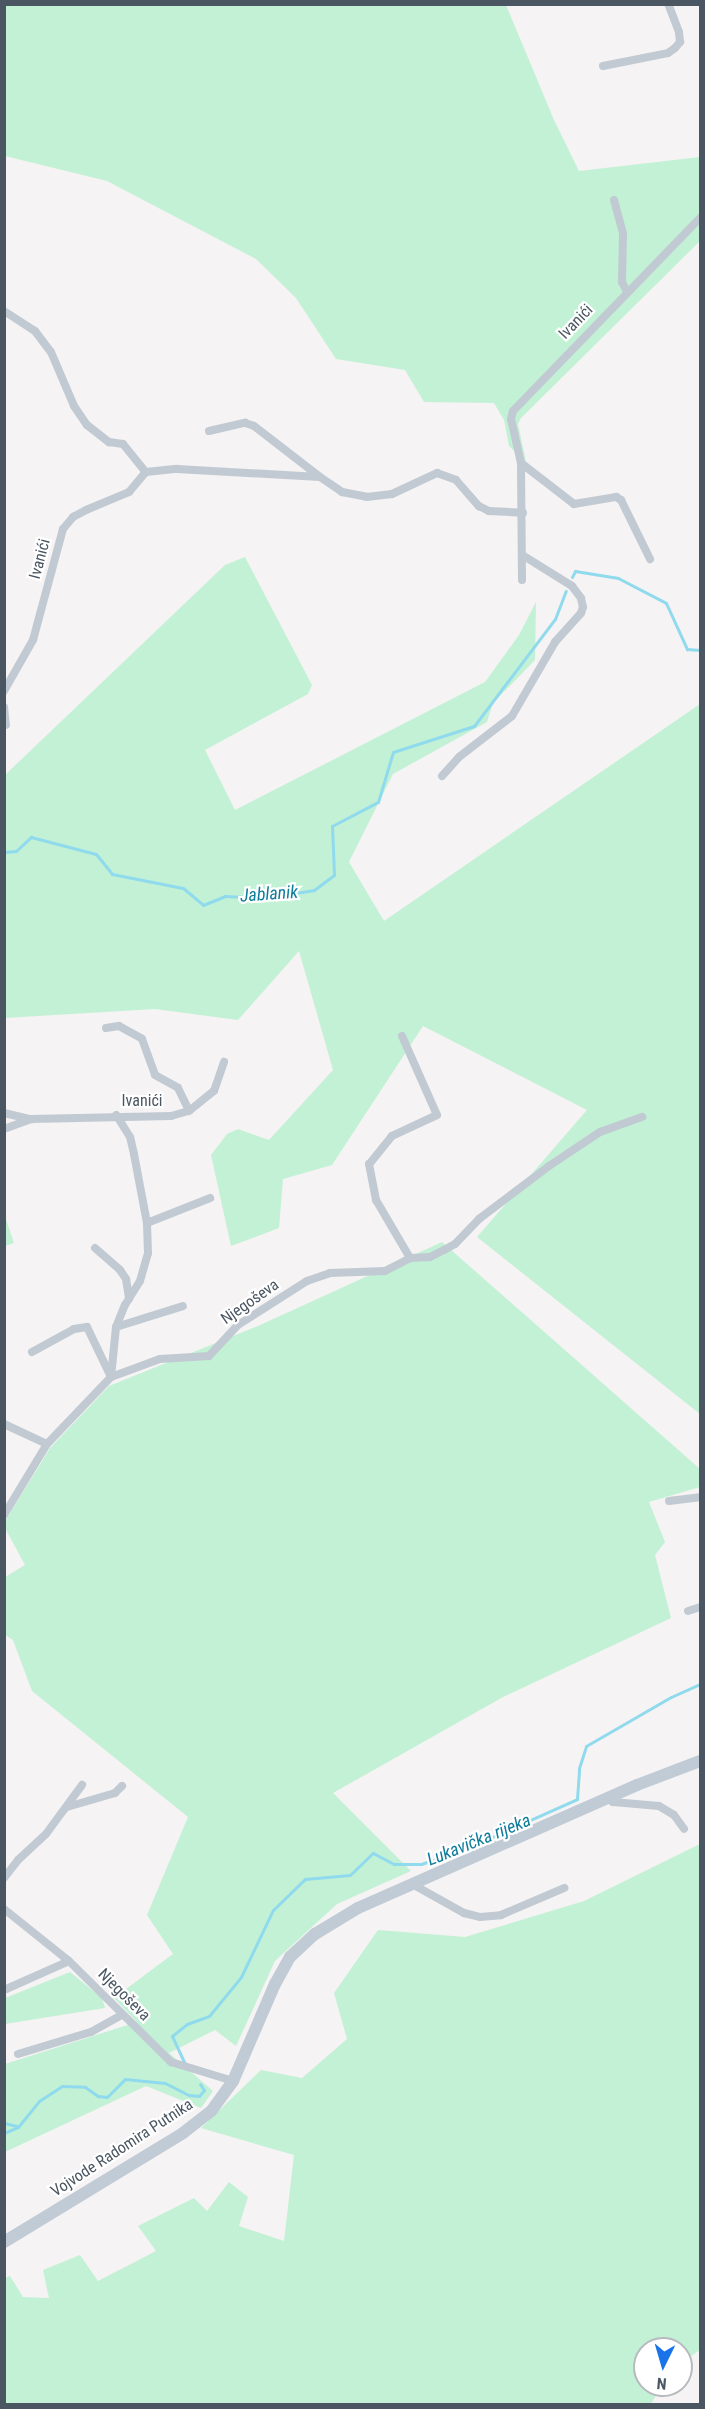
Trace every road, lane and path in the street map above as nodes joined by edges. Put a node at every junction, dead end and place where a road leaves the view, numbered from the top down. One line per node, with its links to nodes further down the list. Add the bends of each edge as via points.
1 (668, 4): 2 (street, via 679,32 680,42 675,48 668,53)
2 (603, 66)
3 (614, 200): 5 (street, via 623,234 622,282)
4 (700, 218): 5 (street, Ivanići)
5 (627, 292): 8 (street, Ivanići, via 513,411 511,419)
6 (4, 311): 9 (street, via 35,331 51,352 74,406 87,425 109,442 123,444)
7 (209, 431): 10 (street, via 245,423 254,426)
8 (521, 463): 11 (street, Ivanići); 13 (street, via 574,504 616,497 621,500)
9 (146, 472): 10 (street, via 177,469); 15 (street, Ivanići, via 129,492 73,517 63,529 33,640)
10 (320, 477): 11 (street, via 350,495 382,497 436,473 456,480 479,506 489,511)
11 (523, 513): 12 (street, Ivanići)
12 (524, 556): 14 (street, Ivanići); 18 (street, via 572,586 581,598 581,613 555,642 512,716 459,757)
13 (650, 559)
14 (522, 580)
15 (4, 691)
16 (4, 707): 17 (street)
17 (6, 725)
18 (442, 776)
19 (106, 1028): 22 (street, via 119,1026 142,1039 155,1075 178,1088)
20 (402, 1036): 31 (street, via 437,1115 392,1136 369,1164 376,1200)
21 (224, 1062): 22 (street, via 214,1090)
22 (189, 1111): 24 (street, Ivanići, via 171,1116)
23 (4, 1113): 26 (street, Ivanići)
24 (116, 1116): 26 (street, Ivanići); 29 (street, via 130,1137)
25 (642, 1117): 31 (street, Njegoševa, via 600,1132 549,1166 479,1219 455,1244 430,1257)
26 (31, 1119): 27 (street, Ivanići)
27 (4, 1129)
28 (210, 1198): 29 (street)
29 (147, 1223): 32 (street, via 148,1253 140,1281)
30 (95, 1248): 32 (street, via 120,1270 126,1279)
31 (410, 1258): 36 (street, Njegoševa, via 386,1271 330,1273 307,1281 238,1325 209,1356 160,1359)
32 (129, 1299): 34 (street)
33 (183, 1306): 34 (street)
34 (116, 1327): 36 (street)
35 (32, 1352): 36 (street, via 74,1329 87,1327)
36 (111, 1377): 38 (street, Njegoševa)
37 (4, 1424): 38 (street)
38 (47, 1444): 41 (street, Njegoševa)
39 (700, 1497): 40 (street)
40 (669, 1502)
41 (4, 1515)
42 (700, 1607): 43 (street)
43 (688, 1611)
44 (700, 1761): 47 (main road, Vojvode Radomira Putnika)
45 (82, 1785): 48 (street)
46 (122, 1786): 48 (street, via 115,1793)
47 (607, 1798): 49 (street, via 613,1802 659,1806 674,1815); 51 (main road, Vojvode Radomira Putnika)
48 (66, 1807): 50 (street)
49 (684, 1829)
50 (4, 1878)
51 (412, 1884): 52 (street, via 464,1913 480,1917 501,1915); 58 (main road, Vojvode Radomira Putnika, via 358,1908 315,1934 290,1957)
52 (564, 1887)
53 (4, 1909): 54 (street, Njegoševa)
54 (69, 1962): 55 (street); 56 (street, Njegoševa)
55 (4, 1990)
56 (122, 2015): 57 (street, via 91,2032); 58 (street, Njegoševa, via 171,2062)
57 (18, 2054)
58 (233, 2082): 59 (main road, Vojvode Radomira Putnika, via 212,2110 183,2133)
59 (4, 2242)

